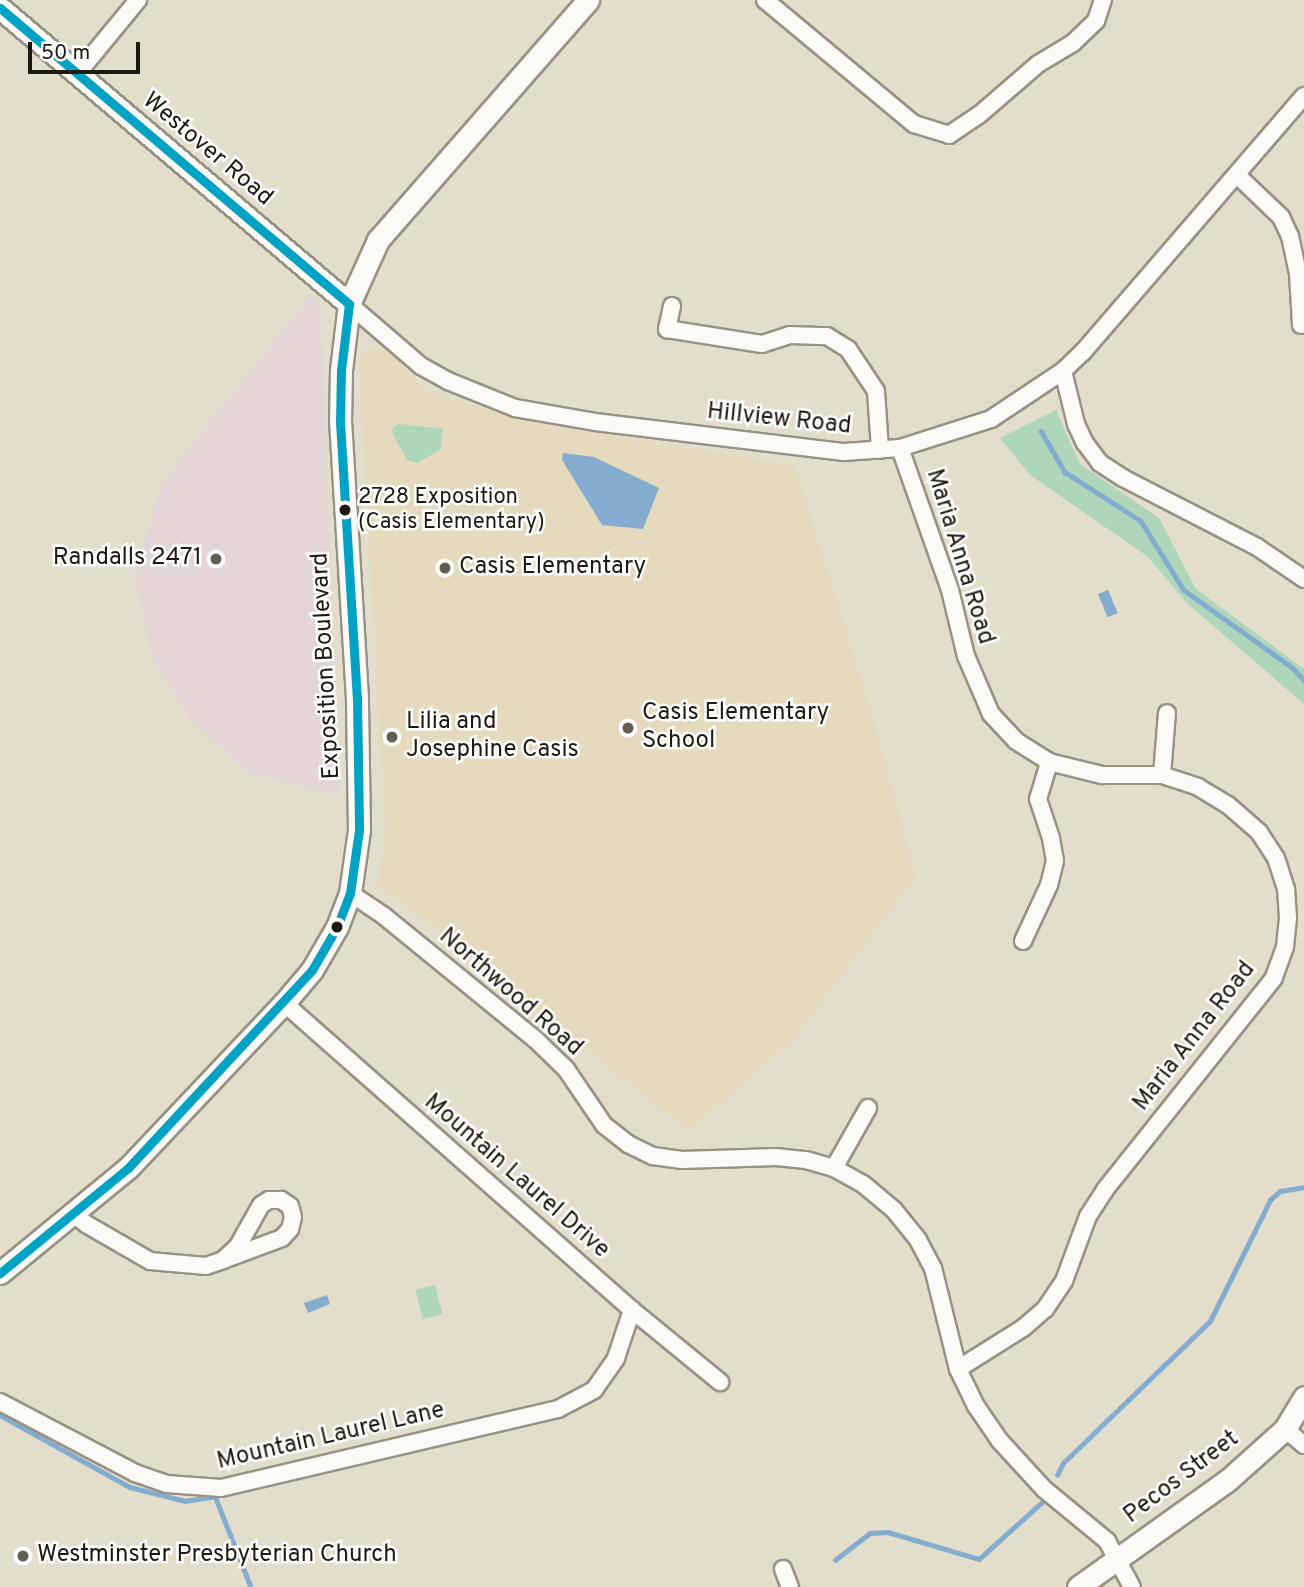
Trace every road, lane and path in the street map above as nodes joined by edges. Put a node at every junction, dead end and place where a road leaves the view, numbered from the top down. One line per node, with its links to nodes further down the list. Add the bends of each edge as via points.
1 (138, 0): 6 (street)
2 (588, 0): 9 (street, Exposition Boulevard, via 378,240)
3 (765, 0): 4 (street, via 914,124 949,135 1038,64 1073,43 1096,21)
4 (1103, 0)
5 (0, 8): 6 (street, Westover Road)
6 (77, 74): 9 (street, Westover Road)
7 (1304, 96): 8 (street, Hillview Road)
8 (1237, 175): 11 (street, via 1281,217 1290,236); 12 (street, Hillview Road)
9 (349, 304): 14 (street, Hillview Road, via 421,366 515,408 844,452); 19 (street, Exposition Boulevard, via 340,422 359,784 359,834)
10 (673, 306): 14 (street, via 667,329 762,344 790,335 827,336 848,349 876,391)
11 (1301, 325)
12 (1063, 371): 13 (street, Hillview Road, via 991,419); 15 (street, via 1076,424 1100,463 1257,547)
13 (900, 448): 14 (street, Hillview Road); 17 (street, Maria Anna Road, via 950,590 966,656 991,714 1016,741)
14 (880, 450)
15 (1304, 579)
16 (1167, 713): 18 (street)
17 (1049, 762): 18 (street, Maria Anna Road, via 1102,775); 20 (street, via 1038,799 1055,861)
18 (1162, 775): 30 (street, Maria Anna Road, via 1198,787 1259,832 1276,858 1286,888 1285,947 1274,978 1245,1018 1105,1190 1088,1216 1064,1281 1045,1309)
19 (350, 893): 21 (street, Exposition Boulevard, via 337,928 312,970); 23 (street, Northwood Road, via 535,1039 566,1069 604,1125 628,1144 653,1156 682,1160 776,1157)
20 (1023, 941)
21 (284, 1003): 24 (street, Exposition Boulevard, via 128,1168); 29 (street, Mountain Laurel Drive)
22 (867, 1108): 23 (street)
23 (834, 1168): 30 (street, Northwood Road, via 863,1184 894,1210 918,1240 933,1268)
24 (73, 1213): 27 (street, via 150,1261 206,1266); 28 (street, Exposition Boulevard)
25 (254, 1213): 26 (street, via 253,1224 260,1232 280,1235); 26 (street, via 269,1200 281,1200 290,1206 293,1217); 27 (street, via 238,1246)
26 (289, 1230): 27 (street, via 282,1238)
27 (223, 1260)
28 (0, 1273)
29 (632, 1310): 31 (street, Mountain Laurel Drive); 33 (street, Mountain Laurel Lane, via 616,1358 594,1390 558,1409 221,1488 167,1484 135,1473)
30 (958, 1369): 36 (street, Northwood Road, via 1000,1441 1044,1489 1107,1541)
31 (720, 1382)
32 (1304, 1397): 34 (street, Pecos Street)
33 (0, 1402)
34 (1285, 1429): 35 (street); 36 (street, Pecos Street, via 1228,1480)
35 (1304, 1445)
36 (1116, 1561): 39 (street, Pecos Street); 40 (street, Northwood Road)
37 (783, 1569): 38 (street)
38 (790, 1587)
39 (1078, 1587)
40 (1132, 1587)

